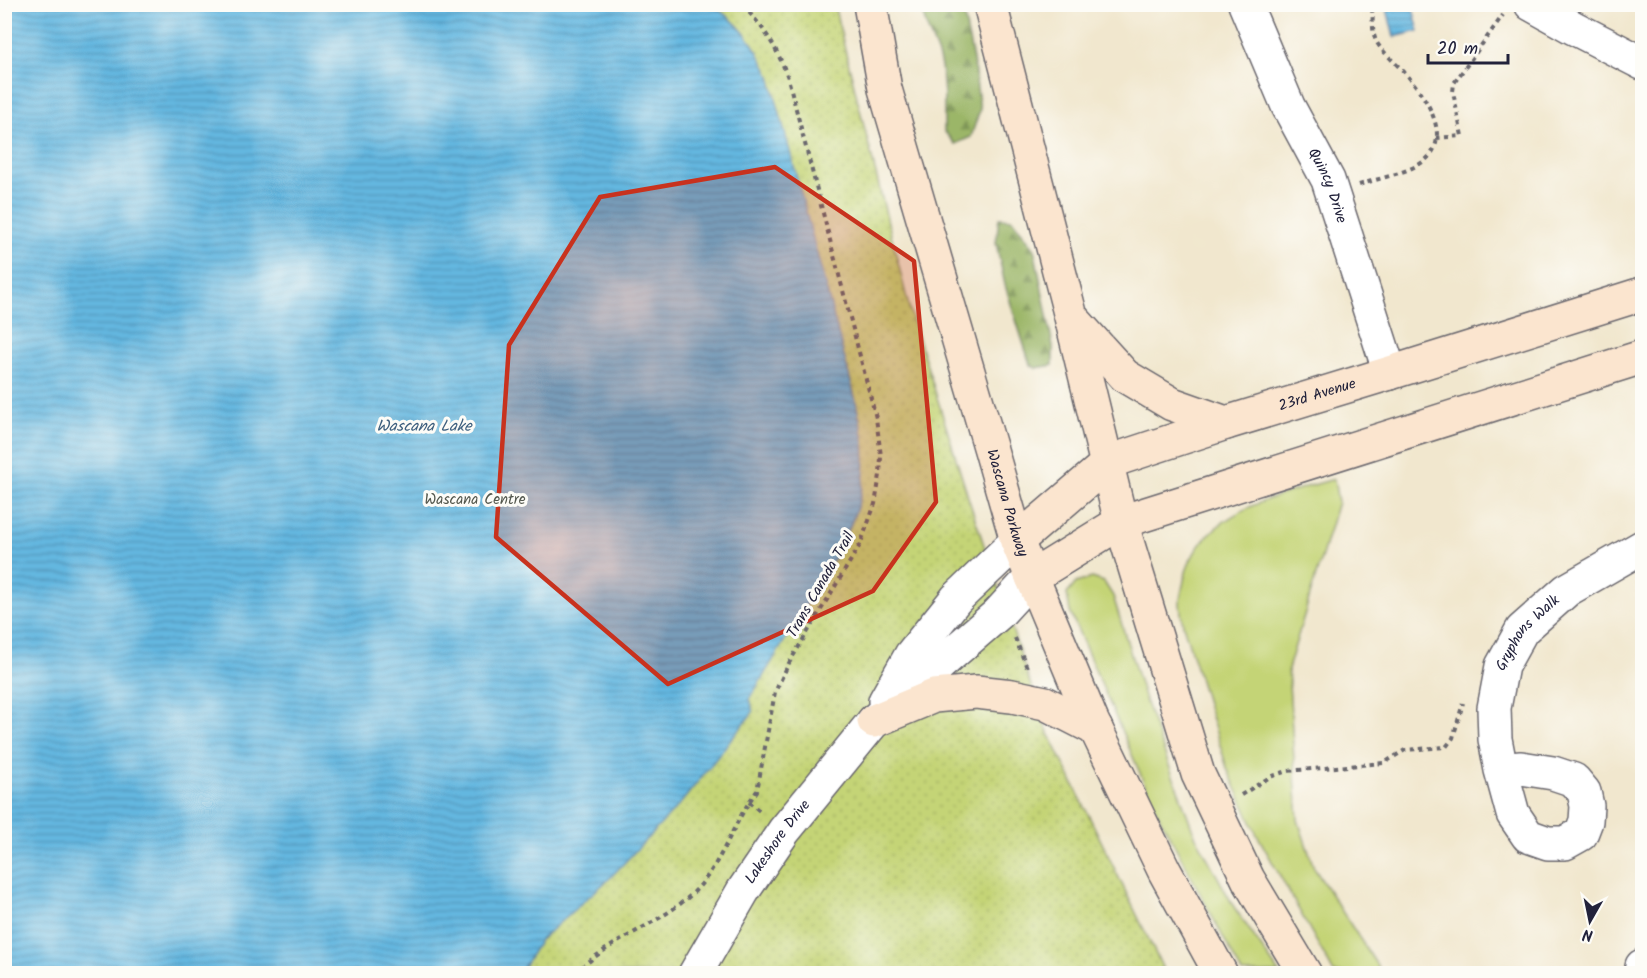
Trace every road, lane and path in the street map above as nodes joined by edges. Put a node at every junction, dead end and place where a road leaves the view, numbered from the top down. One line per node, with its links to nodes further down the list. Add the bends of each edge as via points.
1 (740, 4): 28 (path, Trans Canada Trail, via 768,36 788,78 876,418 881,456 877,494 860,545 775,692 757,791 710,874 680,905 600,953)
2 (870, 4): 17 (main road, Wascana Parkway, via 885,89)
3 (990, 4): 11 (main road)
4 (1245, 4): 9 (street, Quincy Drive, via 1288,106)
5 (1371, 4): 8 (path, via 1377,43 1423,96 1434,120)
6 (1518, 8): 7 (street, via 1574,28); 8 (path, via 1500,21 1454,83 1462,136)
7 (1642, 63)
8 (1436, 138): 9 (path, via 1434,149 1421,164)
9 (1332, 194): 13 (street, Quincy Drive)
10 (1642, 294): 13 (main road, 23rd Avenue)
11 (1071, 317): 14 (main road, via 1125,376 1173,404); 15 (main road)
12 (1642, 357): 16 (main road)
13 (1390, 374): 14 (main road, 23rd Avenue)
14 (1226, 423): 15 (main road, 23rd Avenue)
15 (1107, 463): 16 (main road); 17 (main road, 23rd Avenue)
16 (1121, 522): 19 (main road); 26 (main road, via 1198,774)
17 (1017, 541): 19 (main road, Wascana Parkway); 23 (street, Lakeshore Drive, via 956,599 910,655)
18 (1642, 547): 25 (street, Gryphons Walk, via 1567,590 1522,630 1502,666 1494,708 1495,740)
19 (1032, 577): 23 (street, Lakeshore Drive, via 998,614); 24 (main road, Wascana Parkway)
20 (1013, 633): 21 (path)
21 (1030, 673)
22 (1464, 697): 26 (path, via 1453,738 1446,747 1405,750 1384,763 1287,771 1270,777)
23 (874, 721): 24 (main road, via 934,696 976,692 1045,703); 29 (street, Lakeshore Drive, via 784,831 743,891)
24 (1096, 729): 30 (main road, Wascana Parkway, via 1164,870)
25 (1502, 770)
26 (1216, 813): 31 (main road, via 1248,879)
27 (1642, 966): 32 (street)
28 (575, 974)
29 (695, 974)
30 (1221, 974)
31 (1305, 974)
32 (1641, 974)

